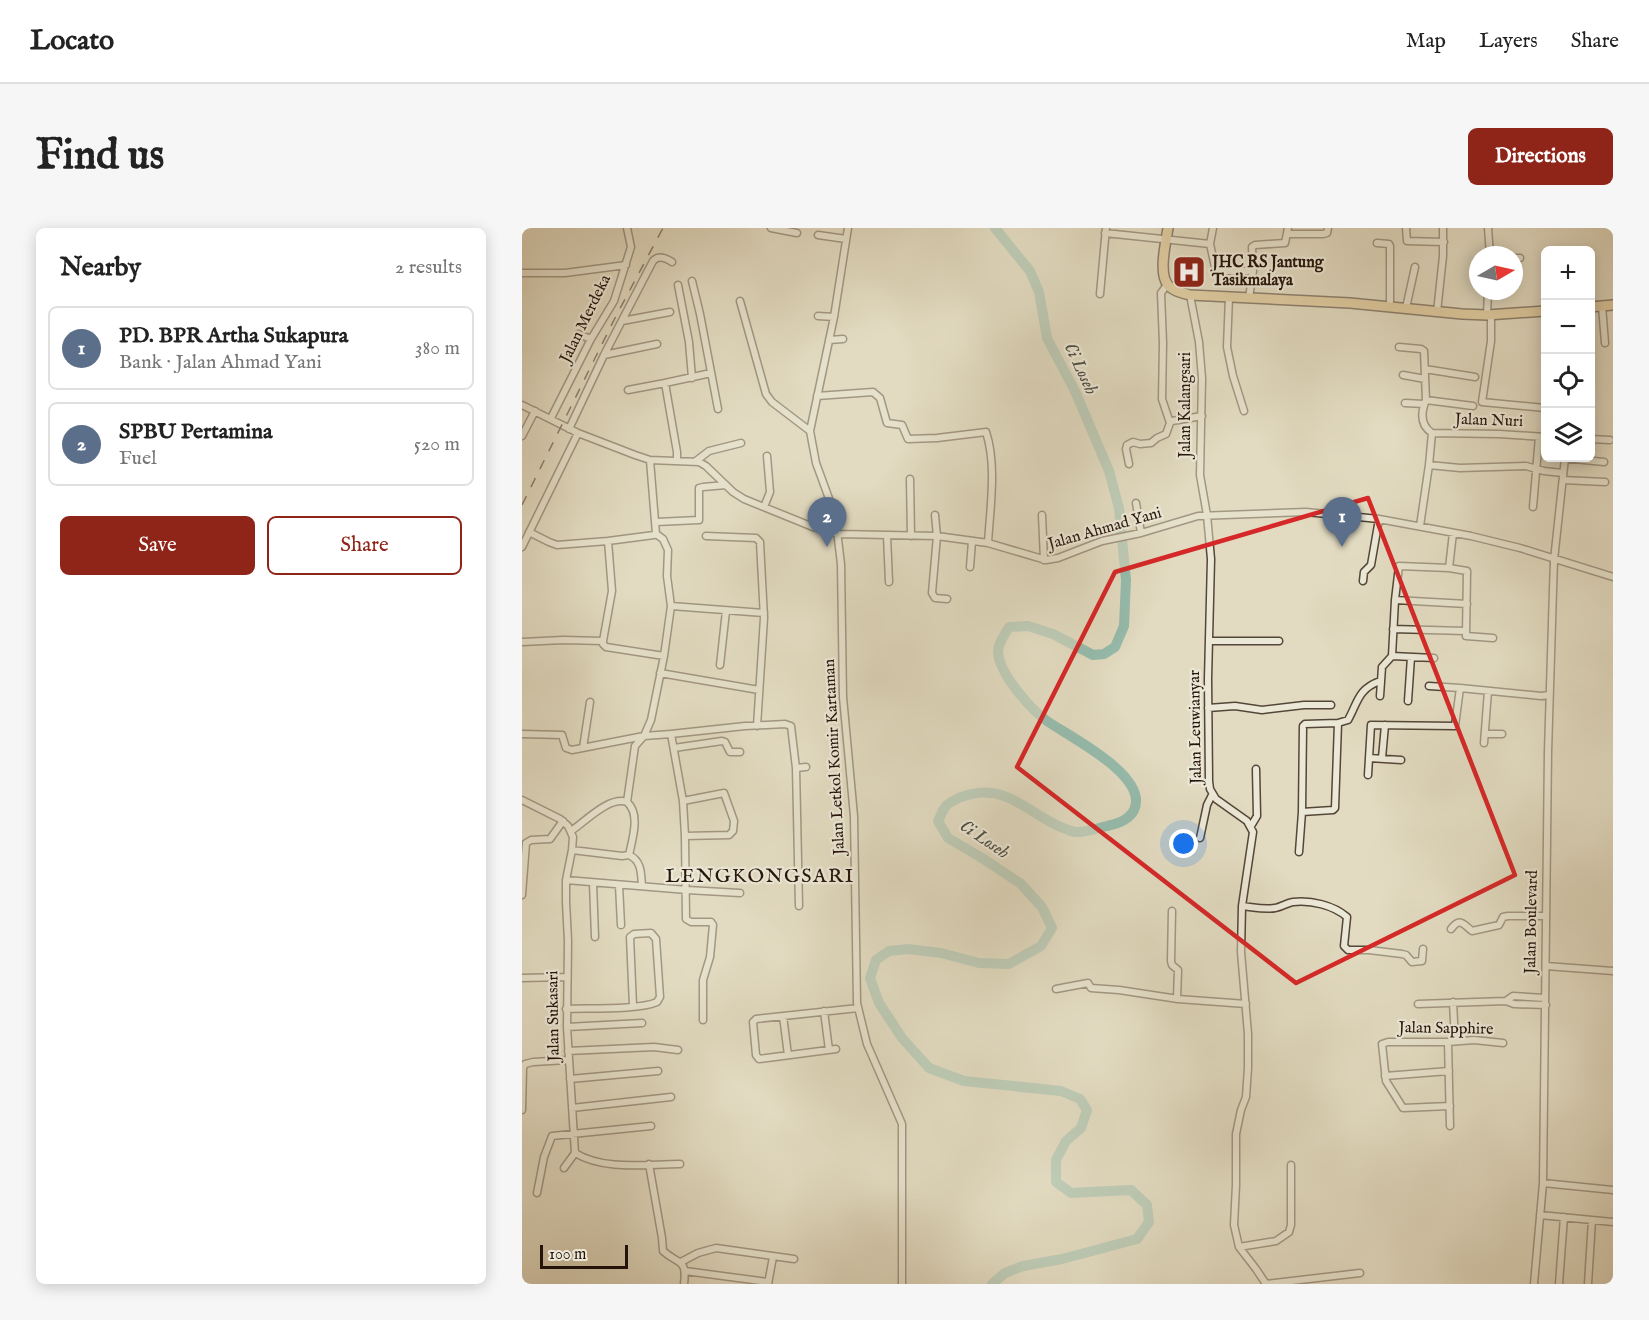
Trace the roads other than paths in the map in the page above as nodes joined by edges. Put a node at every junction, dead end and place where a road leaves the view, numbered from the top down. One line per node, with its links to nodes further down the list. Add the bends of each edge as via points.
1 (627, 228): 21 (street, Jalan Merdeka, via 631,247)
2 (771, 228): 12 (street)
3 (848, 228): 14 (street, Jalan Letkol Komir Kartaman)
4 (1168, 228): 15 (highway)
5 (1213, 228): 18 (street)
6 (1328, 228): 11 (street, via 1323,234)
7 (1406, 228): 16 (street, via 1407,241)
8 (1443, 228): 16 (street)
9 (1488, 228): 19 (street)
10 (1106, 231): 15 (street); 28 (street)
11 (1288, 231): 23 (street, via 1286,243 1253,246)
12 (797, 233)
13 (818, 235): 14 (street)
14 (846, 239): 44 (street, Jalan Letkol Komir Kartaman)
15 (1166, 239): 18 (street); 27 (highway, via 1163,264)
16 (1444, 242): 41 (street)
17 (1377, 243): 35 (street, via 1390,246)
18 (1209, 244): 23 (street, via 1218,269)
19 (1489, 246)
20 (672, 262): 45 (street, via 655,259)
21 (626, 265): 24 (street, via 565,273); 47 (street, Jalan Merdeka, via 614,301)
22 (1415, 267): 38 (street)
23 (1253, 271): 31 (street)
24 (522, 273)
25 (692, 281): 55 (street)
26 (678, 285): 58 (street)
27 (1167, 285): 29 (highway); 73 (street, via 1161,293 1162,399)
28 (1100, 294)
29 (1190, 295): 30 (highway); 71 (street, Jalan Kalangsari, via 1200,354)
30 (1229, 297): 31 (highway); 70 (street, via 1227,347)
31 (1249, 298): 35 (highway)
32 (1488, 300): 42 (street)
33 (740, 302): 76 (street, via 766,394)
34 (1613, 305): 36 (highway)
35 (1390, 306): 38 (highway)
36 (1602, 306): 37 (highway); 50 (street)
37 (1595, 307)
38 (1406, 308): 41 (highway)
39 (1541, 311): 42 (highway)
40 (670, 312): 45 (street)
41 (1437, 312): 42 (highway)
42 (1489, 315): 67 (street, via 1491,341 1482,402)
43 (818, 316): 44 (street)
44 (834, 317): 49 (street, Jalan Letkol Komir Kartaman)
45 (622, 321): 53 (street)
46 (578, 334): 47 (street)
47 (591, 339): 72 (street, Jalan Merdeka)
48 (843, 339): 49 (street)
49 (829, 340): 62 (street, Jalan Letkol Komir Kartaman)
50 (1605, 343)
51 (657, 344): 53 (street)
52 (1399, 347): 54 (street, via 1423,350)
53 (604, 355): 75 (street)
54 (1425, 369): 57 (street); 59 (street)
55 (711, 373): 58 (street); 68 (street)
56 (1403, 375): 59 (street)
57 (1475, 377)
58 (692, 378): 60 (street)
59 (1425, 379): 63 (street)
60 (665, 383): 61 (street); 88 (street)
61 (628, 390)
62 (817, 396): 74 (street, via 873,392 880,398); 76 (street, Jalan Letkol Komir Kartaman)
63 (1425, 402): 64 (street); 66 (street); 79 (street, via 1423,425)
64 (1406, 403)
65 (522, 405): 69 (street)
66 (1473, 406)
67 (1541, 408)
68 (718, 409)
69 (535, 411): 72 (street); 80 (street)
70 (1244, 411)
71 (1202, 416): 73 (street); 105 (street, Jalan Kalangsari, via 1200,475)
72 (554, 420): 75 (street)
73 (1170, 423): 93 (street, via 1166,434 1151,443 1127,445)
74 (888, 424): 77 (street); 120 (street, via 902,425 910,439 987,433 992,479)
75 (570, 429): 78 (street)
76 (810, 431): 113 (street, Jalan Letkol Komir Kartaman)
77 (887, 432)
78 (578, 433): 87 (street); 109 (street)
79 (1432, 433): 81 (street, Jalan Nuri); 94 (street)
80 (522, 436)
81 (1541, 437)
82 (1595, 440): 83 (street)
83 (1610, 440)
84 (1541, 441): 95 (street)
85 (741, 443): 89 (street, via 708,451)
86 (766, 456): 101 (street, via 770,492)
87 (650, 460): 88 (street); 107 (street)
88 (677, 461): 89 (street)
89 (696, 461): 99 (street, Jalan Ahmad Yani)
90 (1595, 461): 92 (street)
91 (1564, 462): 96 (street, Jalan Boulevard)
92 (1604, 462)
93 (1129, 464)
94 (1429, 465): 95 (street); 108 (street)
95 (1535, 468): 96 (street); 102 (street)
96 (1563, 477): 98 (street); 123 (street, Jalan Boulevard)
97 (910, 479): 116 (street)
98 (1605, 482)
99 (726, 485): 101 (street, Jalan Ahmad Yani, via 744,499); 107 (street, via 699,488 699,520)
100 (1136, 502): 111 (street)
101 (764, 507): 113 (street, Jalan Ahmad Yani)
102 (1533, 507)
103 (935, 515): 117 (street)
104 (1042, 515): 122 (street)
105 (1207, 515): 106 (street, Jalan Ahmad Yani, via 1306,512); 111 (street, Jalan Ahmad Yani); 139 (street, Jalan Leuwianyar, via 1212,579)
106 (1379, 519): 108 (street, Jalan Ahmad Yani); 127 (street, via 1371,565 1364,572)
107 (656, 522): 112 (street)
108 (1420, 526): 110 (street, Jalan Ahmad Yani)
109 (529, 532): 118 (street, via 554,544); 121 (street)
110 (1453, 532): 123 (street, Jalan Ahmad Yani); 125 (street)
111 (1141, 533): 122 (street, Jalan Ahmad Yani)
112 (656, 534): 118 (street); 132 (street, via 668,550)
113 (838, 534): 115 (street, Jalan Ahmad Yani); 217 (street, Jalan Letkol Komir Kartaman, via 843,697 854,816)
114 (706, 536): 134 (street, via 759,539)
115 (887, 536): 116 (street, Jalan Ahmad Yani); 128 (street)
116 (911, 536): 117 (street, Jalan Ahmad Yani)
117 (937, 536): 119 (street, Jalan Ahmad Yani); 129 (street, via 932,593 934,598)
118 (608, 541): 138 (street, via 612,591)
119 (972, 541): 120 (street, Jalan Ahmad Yani); 124 (street)
120 (988, 543): 122 (street, Jalan Ahmad Yani)
121 (522, 547)
122 (1044, 560)
123 (1554, 560): 126 (street, Jalan Ahmad Yani); 153 (street, Jalan Boulevard)
124 (970, 567)
125 (1449, 568): 130 (street, via 1399,566); 131 (street, via 1467,572)
126 (1613, 577)
127 (1363, 581)
128 (890, 582)
129 (947, 599)
130 (1395, 600): 131 (street); 135 (street)
131 (1467, 604): 136 (street)
132 (671, 606): 133 (street); 142 (street)
133 (726, 610): 134 (street); 146 (street)
134 (764, 613): 151 (street)
135 (1394, 628): 136 (street); 143 (street)
136 (1465, 631): 137 (street, via 1467,637)
137 (1494, 638)
138 (603, 641): 141 (street); 142 (street, via 606,647)
139 (1209, 641): 140 (street); 158 (street, Jalan Leuwianyar)
140 (1279, 641)
141 (522, 642)
142 (664, 656): 147 (street)
143 (1392, 656): 144 (street); 148 (street, via 1382,667)
144 (1411, 657): 145 (street); 155 (street)
145 (1434, 658)
146 (720, 665)
147 (660, 673): 151 (street); 166 (street)
148 (1380, 681): 154 (street); 159 (street, via 1366,687 1348,720)
149 (1429, 686): 150 (street)
150 (1460, 688): 152 (street); 160 (street, via 1455,726)
151 (759, 690): 161 (street)
152 (1488, 691): 153 (street); 164 (street)
153 (1549, 695): 201 (street, Jalan Boulevard)
154 (1380, 696)
155 (1408, 701)
156 (590, 702): 168 (street)
157 (1332, 705): 158 (street, via 1262,710)
158 (1208, 708): 178 (street, Jalan Leuwianyar)
159 (1338, 723): 182 (street, via 1335,808); 182 (street, via 1303,726)
160 (1384, 725): 171 (street, via 1370,726); 172 (street)
161 (757, 726): 163 (street); 175 (street, via 791,726)
162 (522, 734): 168 (street, via 561,735 567,749)
163 (671, 734): 166 (street); 169 (street)
164 (1485, 734): 165 (street); 167 (street)
165 (1502, 734)
166 (644, 736): 168 (street); 181 (street, via 635,746)
167 (1484, 743)
168 (583, 748)
169 (674, 748): 170 (street, via 722,741 730,752); 180 (street)
170 (740, 752)
171 (1369, 758): 172 (street); 177 (street)
172 (1382, 758): 173 (street)
173 (1401, 760)
174 (806, 767): 175 (street)
175 (796, 768): 198 (street)
176 (1256, 769): 184 (street, via 1257,816)
177 (1368, 775)
178 (1212, 795): 184 (street, Jalan Leuwianyar); 187 (street)
179 (522, 800): 183 (street)
180 (683, 801): 186 (street); 186 (street, via 724,793 734,824 729,835)
181 (627, 802): 185 (street, via 609,804); 190 (street, via 634,817)
182 (1302, 812): 189 (street)
183 (563, 821): 185 (street); 197 (street, via 550,839 526,843)
184 (1251, 826): 199 (street, via 1253,837)
185 (571, 831): 188 (street, Jalan Sukasari)
186 (685, 836): 195 (street)
187 (1200, 838)
188 (572, 850): 190 (street); 191 (street, Jalan Sukasari)
189 (1299, 852)
190 (629, 855): 194 (street, via 638,862)
191 (566, 880): 192 (street); 208 (street, Jalan Sukasari)
192 (593, 883): 193 (street); 204 (street)
193 (619, 885): 194 (street); 202 (street)
194 (642, 886): 195 (street)
195 (687, 890): 196 (street); 221 (street, via 687,919 713,925 703,980)
196 (740, 892)
197 (522, 895)
198 (799, 906)
199 (1242, 906): 205 (street, via 1262,909 1293,902 1327,906 1347,917 1346,949 1402,954 1412,962 1422,961); 214 (street)
200 (1172, 910): 211 (street, via 1171,961 1178,970)
201 (1546, 916): 203 (street, via 1504,917 1499,925 1474,931 1461,922); 206 (street, Jalan Boulevard)
202 (621, 925)
203 (1451, 929)
204 (595, 937)
205 (1423, 949)
206 (1545, 966): 207 (street); 213 (street, Jalan Boulevard)
207 (1613, 971)
208 (566, 977): 209 (street); 218 (street, Jalan Sukasari)
209 (522, 978)
210 (1056, 989): 211 (street, via 1088,983 1091,988)
211 (1177, 999): 214 (street)
212 (1454, 1002): 213 (street); 215 (street); 224 (street)
213 (1546, 1002): 246 (street, Jalan Boulevard)
214 (1246, 1004): 253 (street, via 1248,1068 1246,1097 1236,1134 1233,1219)
215 (1418, 1004)
216 (633, 1006): 216 (street, via 630,937 651,933 656,939 659,999); 218 (street)
217 (858, 1008): 219 (street); 261 (street, Jalan Letkol Komir Kartaman, via 867,1044 902,1124)
218 (566, 1009): 223 (street, Jalan Sukasari)
219 (824, 1011): 220 (street); 228 (street, via 832,1050)
220 (783, 1016): 228 (street); 228 (street, via 753,1021 756,1055 760,1059)
221 (703, 1020)
222 (642, 1023): 223 (street)
223 (567, 1028): 227 (street, Jalan Sukasari)
224 (1451, 1041): 225 (street, Jalan Sapphire); 231 (street); 232 (street, Jalan Sapphire, via 1384,1042)
225 (1503, 1043)
226 (678, 1050): 227 (street, via 654,1047)
227 (568, 1052): 229 (street, Jalan Sukasari)
228 (788, 1055)
229 (568, 1060): 233 (street, Jalan Sukasari); 237 (street, via 525,1064)
230 (658, 1071): 233 (street)
231 (1449, 1071): 232 (street); 235 (street)
232 (1384, 1076): 235 (street, via 1402,1108)
233 (570, 1079): 236 (street, Jalan Sukasari)
234 (671, 1097): 236 (street)
235 (1450, 1106): 239 (street)
236 (572, 1107): 240 (street, Jalan Sukasari)
237 (522, 1110)
238 (651, 1126): 240 (street)
239 (1450, 1126)
240 (574, 1135): 241 (street, Jalan Sukasari); 248 (street, via 550,1138)
241 (575, 1153): 242 (street, via 604,1163); 245 (street)
242 (649, 1164): 243 (street); 256 (street, via 663,1251)
243 (680, 1164)
244 (1291, 1165): 253 (street, via 1289,1232 1276,1241)
245 (564, 1167)
246 (1543, 1183): 247 (street); 249 (street, Jalan Boulevard)
247 (1613, 1190)
248 (537, 1192)
249 (1540, 1215): 250 (street); 263 (street, Jalan Boulevard)
250 (1564, 1217): 251 (street); 264 (street)
251 (1592, 1220): 252 (street); 265 (street)
252 (1613, 1222)
253 (1239, 1247): 262 (street)
254 (772, 1257): 255 (street); 256 (street, via 716,1248); 259 (street)
255 (794, 1259)
256 (681, 1262): 257 (street)
257 (685, 1271): 259 (street); 260 (street)
258 (1360, 1273): 262 (street)
259 (768, 1283)
260 (684, 1284)
261 (902, 1284)
262 (1266, 1284)
263 (1534, 1284)
264 (1559, 1284)
265 (1588, 1284)

